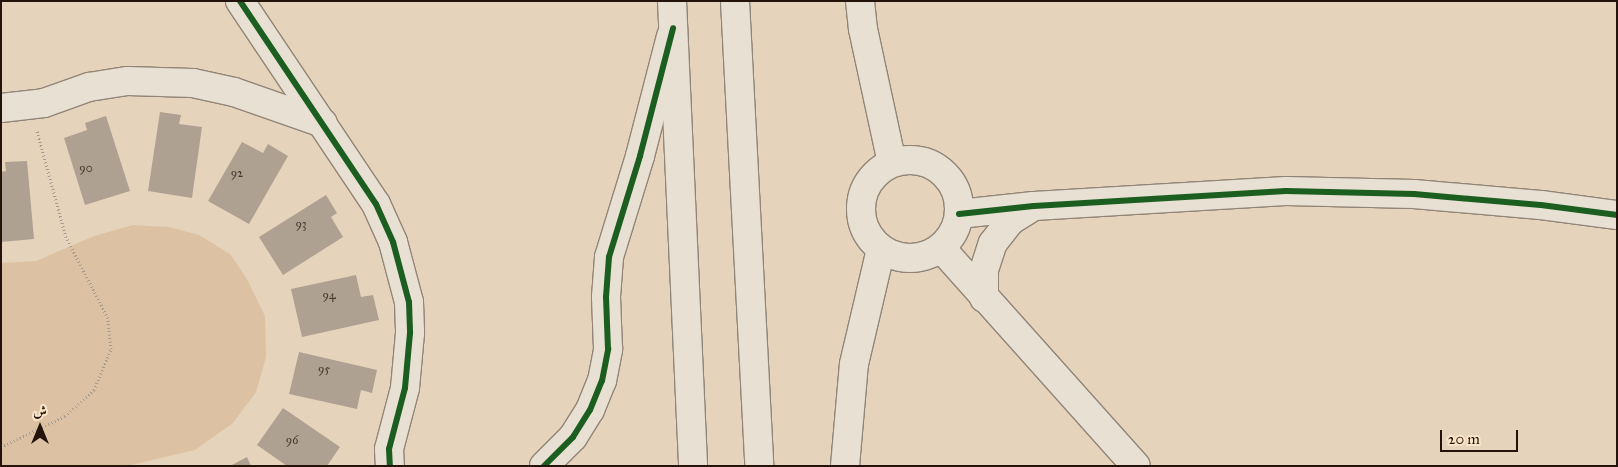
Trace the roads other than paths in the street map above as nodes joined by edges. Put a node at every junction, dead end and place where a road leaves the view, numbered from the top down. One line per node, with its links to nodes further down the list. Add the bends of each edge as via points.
1 (240, 1): 6 (street)
2 (735, 1): 17 (street)
3 (860, 1): 7 (street)
4 (673, 14): 15 (street, via 640,156 609,257 606,297 608,349 602,381 590,410 573,437); 16 (street)
5 (1, 108): 6 (street, via 44,103 89,87 128,80 193,83 234,92)
6 (323, 123): 14 (street, via 376,204 393,242 409,302 409,357 405,388)
7 (892, 163): 9 (street, via 912,160 931,164 947,177 957,194); 12 (street, via 874,175 863,193 860,214 866,234)
8 (1034, 206): 9 (street); 10 (street, via 1286,191 1414,194); 13 (street, via 1010,221 993,243 984,270)
9 (959, 214): 11 (street, via 953,233)
10 (1617, 215)
11 (941, 248): 12 (street, via 922,258 900,258); 13 (street)
12 (881, 250): 18 (street, via 854,364)
13 (984, 298): 19 (street)
14 (386, 460)
15 (544, 466)
16 (694, 466)
17 (759, 466)
18 (845, 466)
19 (1136, 466)

